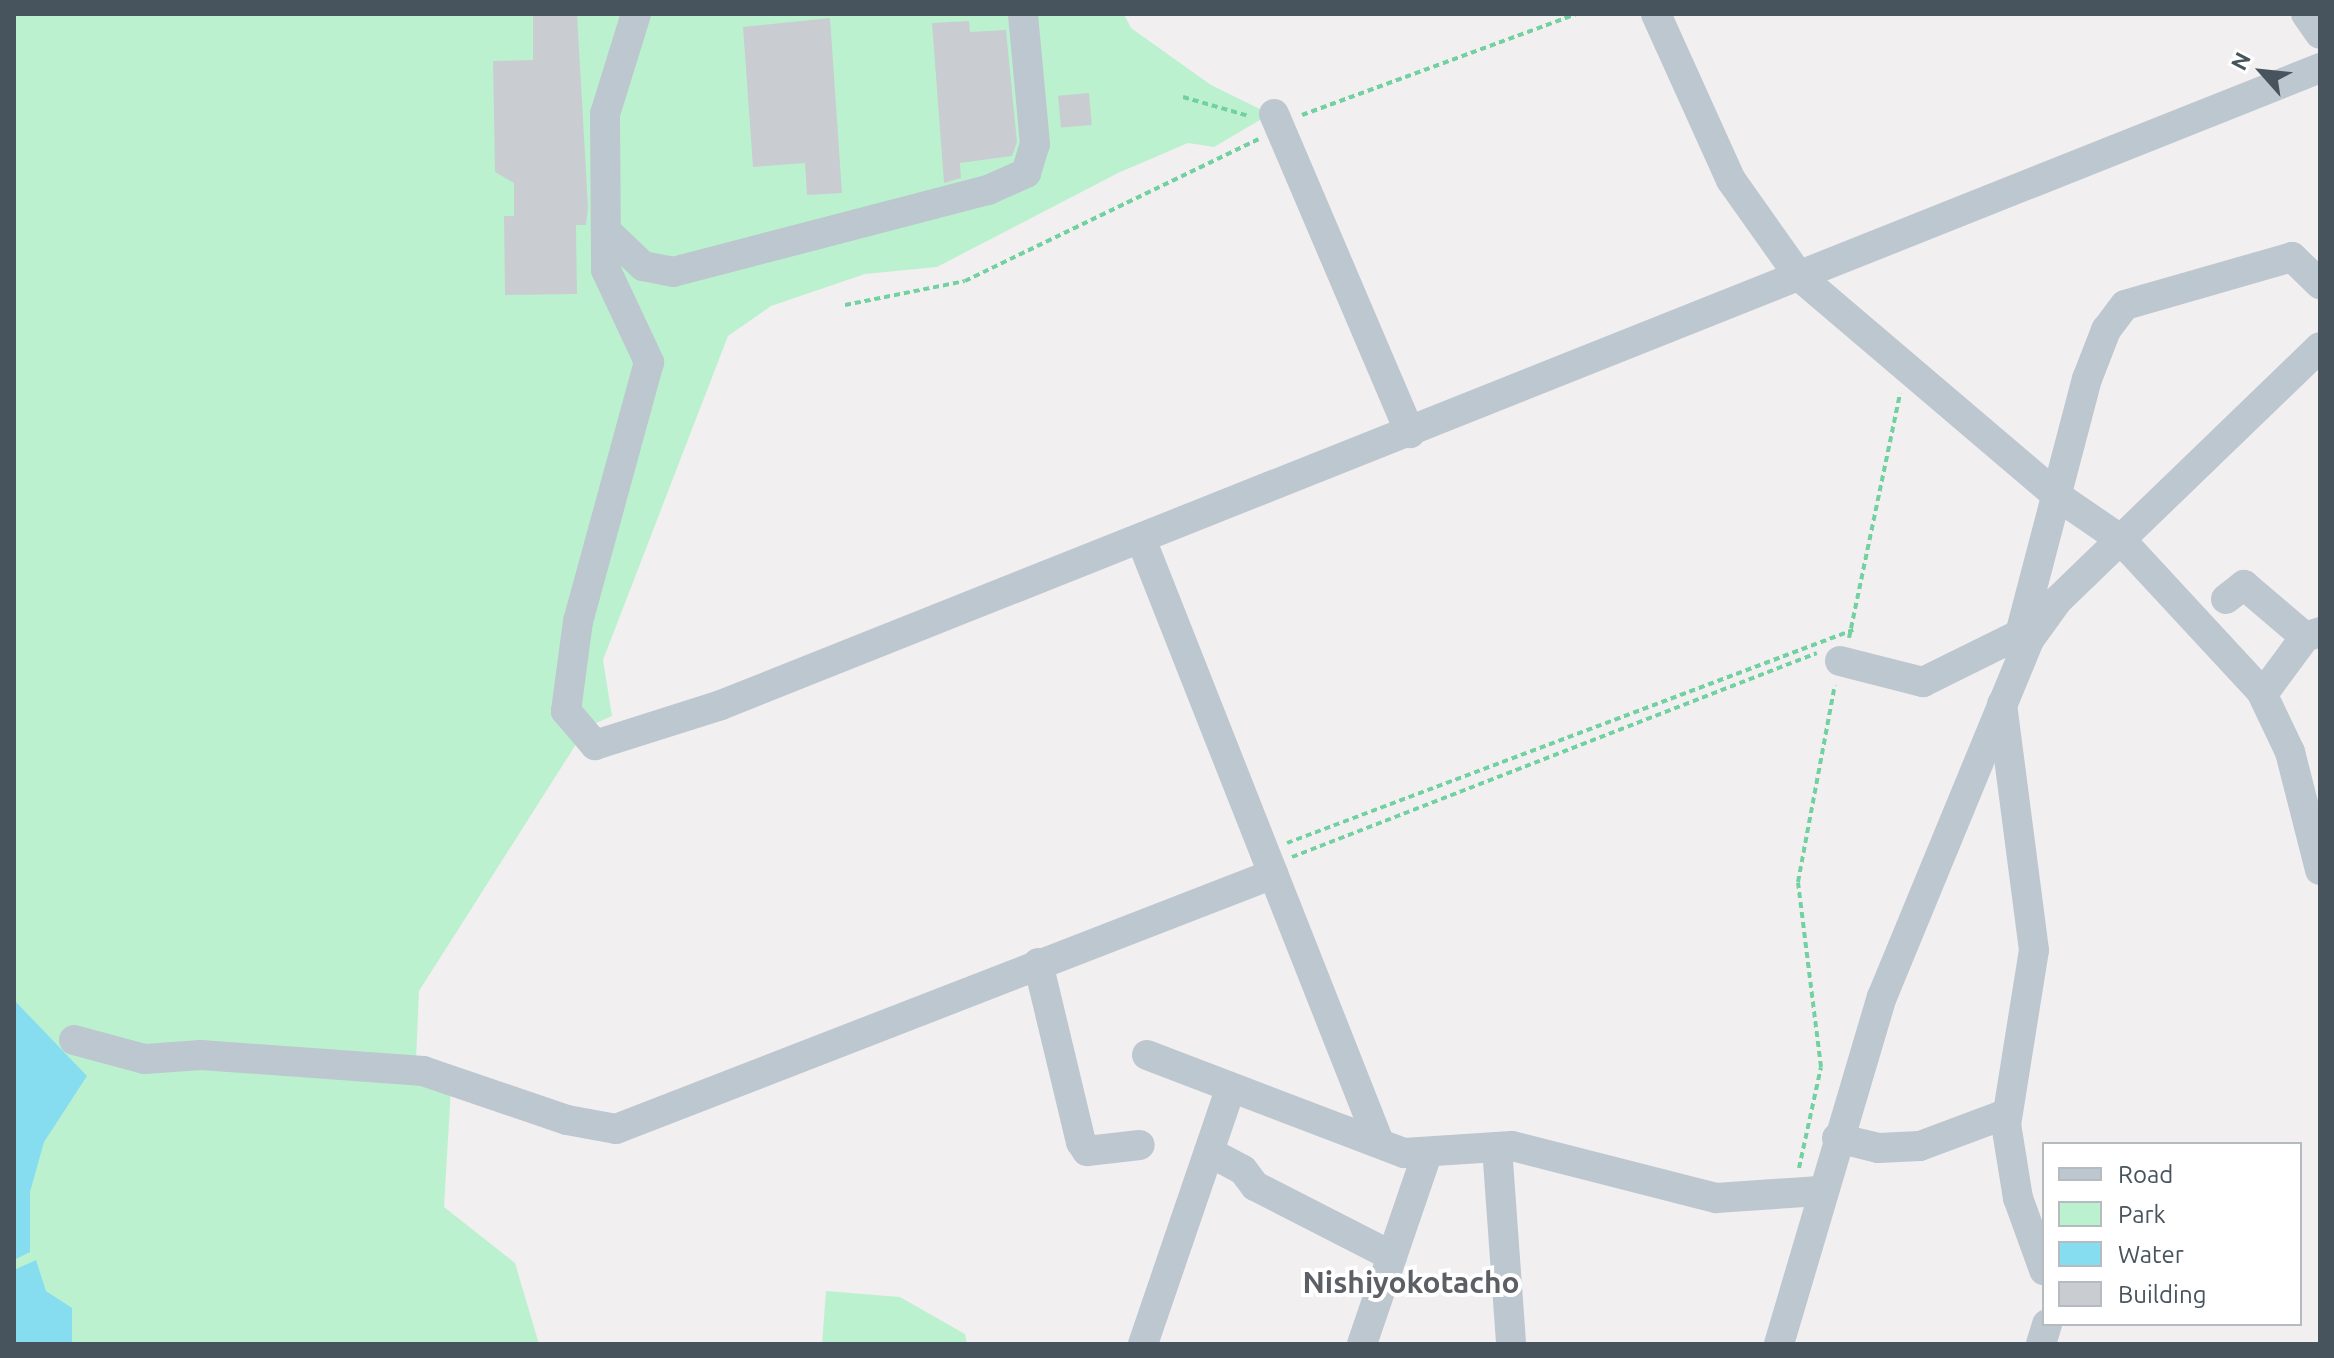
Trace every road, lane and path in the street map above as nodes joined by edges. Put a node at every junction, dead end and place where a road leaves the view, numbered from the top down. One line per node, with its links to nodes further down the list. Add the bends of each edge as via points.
1 (636, 14): 10 (street, via 605,114)
2 (1023, 14): 10 (street, via 1035,144 1026,173 988,190 673,272 643,266)
3 (1576, 14): 9 (path, via 1451,65)
4 (1656, 14): 11 (street, via 1731,180)
5 (2306, 14): 6 (street)
6 (2320, 34)
7 (2320, 68): 11 (street)
8 (1183, 97): 9 (path, via 1221,113)
9 (1279, 120): 13 (path, via 965,281); 16 (street)
10 (607, 232): 18 (street, via 606,270 649,362 578,621 566,711 595,745 721,705)
11 (1799, 276): 15 (street); 16 (street)
12 (2320, 284): 17 (street, via 2292,257 2125,305 2106,330 2087,379)
13 (845, 305)
14 (2320, 347): 19 (street)
15 (1912, 373): 17 (street); 23 (path, via 1901,388 1853,630)
16 (1410, 433): 18 (street)
17 (2056, 495): 19 (street); 22 (street)
18 (1141, 539): 26 (street)
19 (2120, 539): 22 (street); 24 (street)
20 (2226, 599): 21 (street, via 2244,585)
21 (2312, 634): 24 (street)
22 (2024, 637): 23 (street, via 1923,682); 25 (street)
23 (1841, 656): 26 (path, via 1830,648); 39 (path, via 1798,882 1821,1067)
24 (2263, 694): 27 (street, via 2290,752)
25 (2000, 703): 32 (street, via 2034,950); 33 (street, via 1882,997)
26 (1269, 864): 28 (street); 34 (street)
27 (2320, 870)
28 (1038, 963): 29 (street, via 616,1129 567,1120 423,1071 201,1055 145,1059); 35 (street, via 1081,1142 1087,1151)
29 (74, 1040)
30 (1147, 1055): 31 (street, via 1169,1058)
31 (1230, 1090): 34 (street); 37 (street)
32 (2006, 1114): 33 (street, via 1911,1147); 41 (street, via 2018,1198)
33 (1837, 1138): 39 (street)
34 (1379, 1142): 38 (street)
35 (1140, 1145)
36 (1497, 1147): 38 (street); 39 (street, via 1716,1198); 44 (street)
37 (1209, 1152): 40 (street, via 1243,1170 1255,1186); 42 (street)
38 (1427, 1154): 40 (street)
39 (1807, 1190): 45 (street)
40 (1392, 1256): 43 (street)
41 (2042, 1264)
42 (1143, 1344)
43 (1362, 1344)
44 (1511, 1344)
45 (1779, 1344)

